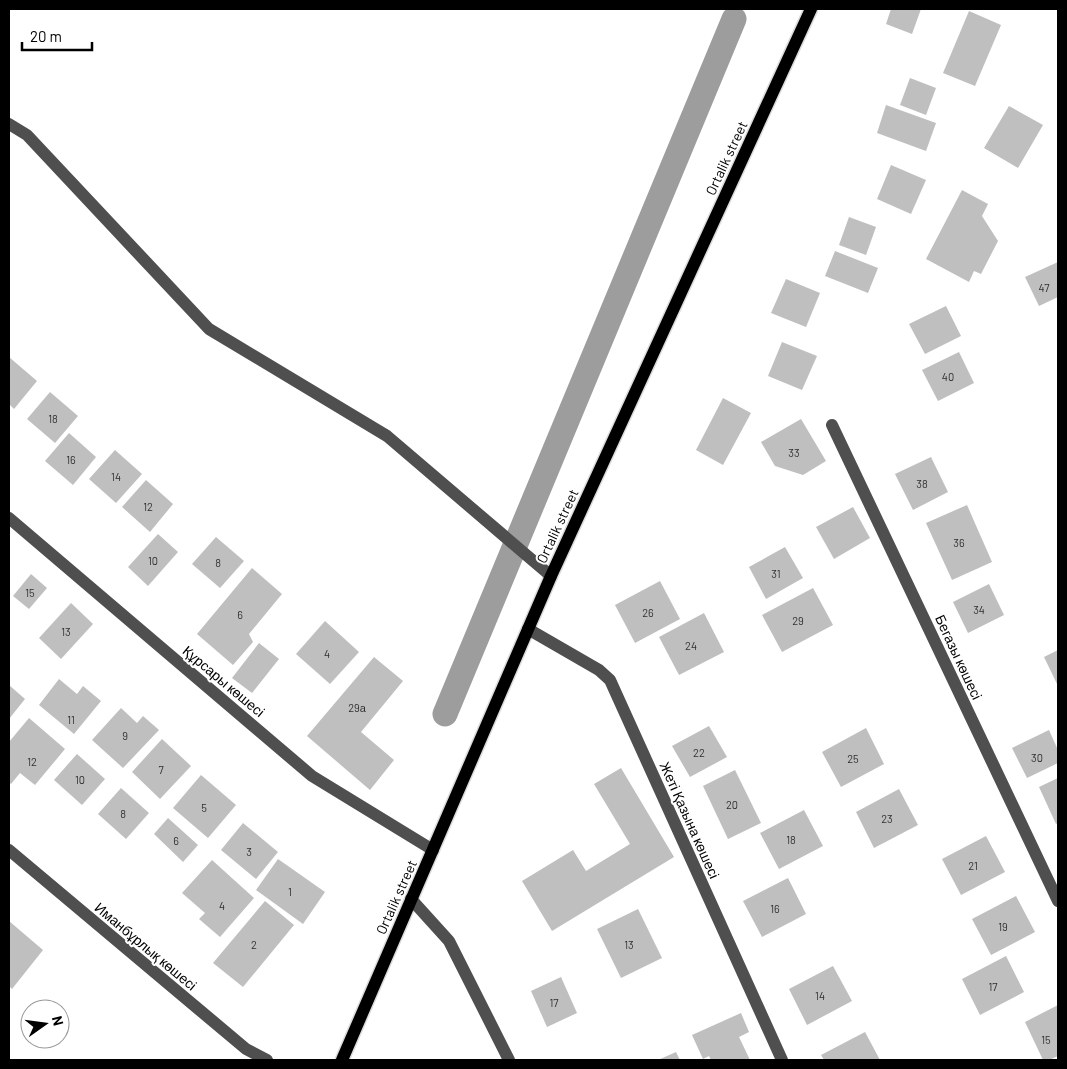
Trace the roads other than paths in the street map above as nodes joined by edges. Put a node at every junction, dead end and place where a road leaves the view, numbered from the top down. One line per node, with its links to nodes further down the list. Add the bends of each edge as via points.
1 (811, 9): 5 (main road, Ortalik street)
2 (9, 124): 5 (street, via 27,135 209,329 387,436)
3 (832, 425): 10 (street, Бегазы көшесі)
4 (9, 518): 8 (street, Құрсары көшесі, via 312,776)
5 (551, 576): 6 (main road, Ortalik street)
6 (528, 630): 8 (main road, Ortalik street); 14 (street, Жеті Қазына көшесі, via 599,670 610,680)
7 (9, 850): 11 (street, Иманбұрлық көшесі, via 246,1049)
8 (433, 850): 9 (main road, Ortalik street)
9 (411, 899): 12 (main road, Ortalik street); 13 (street, via 449,940)
10 (1058, 902)
11 (267, 1060)
12 (342, 1060)
13 (509, 1060)
14 (782, 1060)

